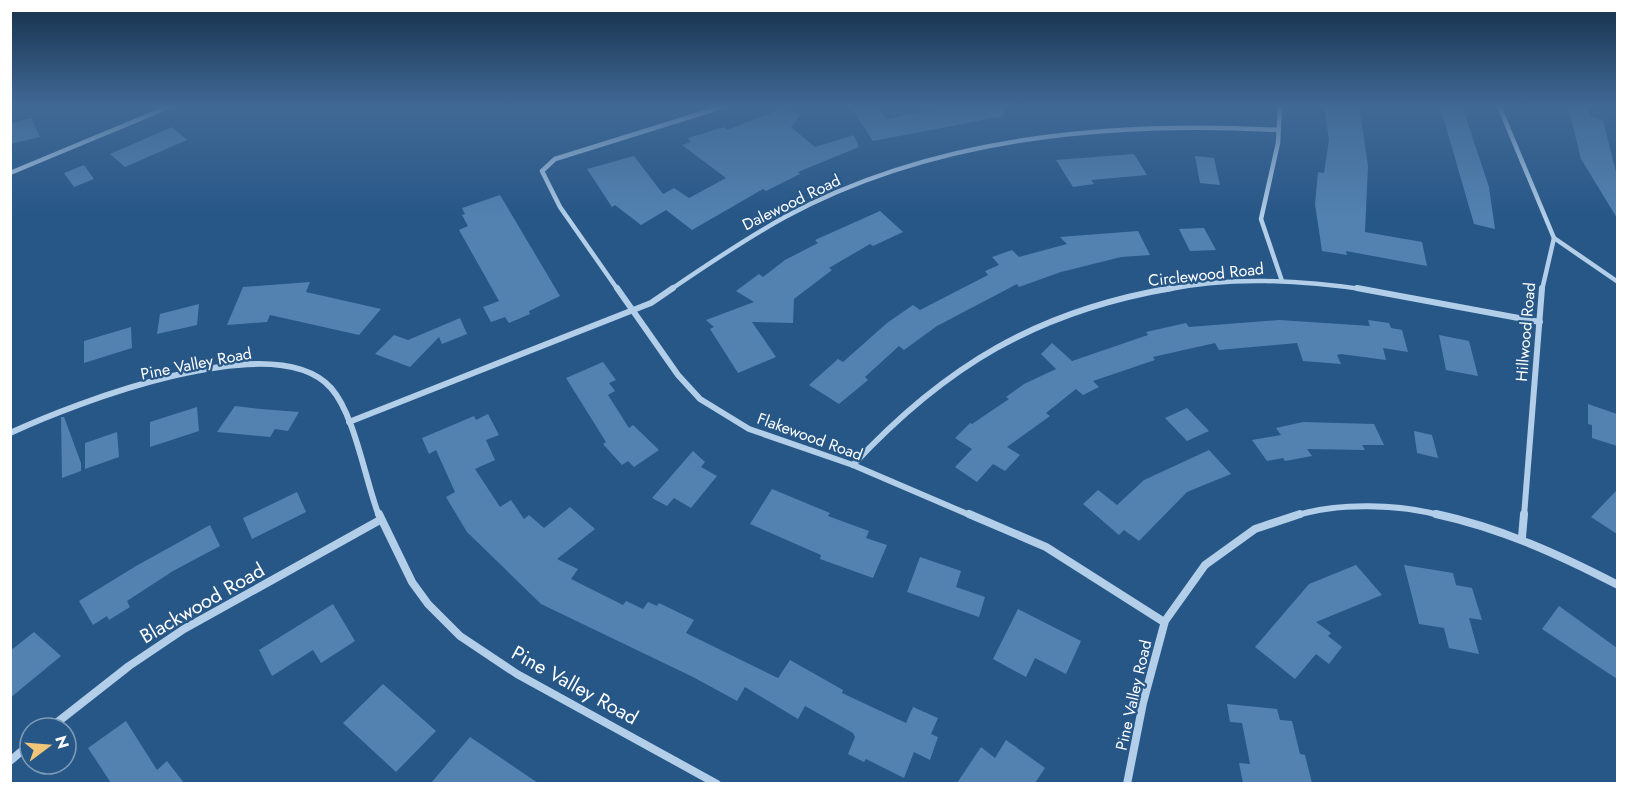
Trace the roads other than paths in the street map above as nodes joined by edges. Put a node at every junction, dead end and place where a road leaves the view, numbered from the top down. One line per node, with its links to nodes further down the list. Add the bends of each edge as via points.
1 (82, 143): 6 (street)
2 (602, 143): 10 (street, Flakewood Road, via 555,159 543,168 542,174)
3 (1007, 143): 10 (street, Dalewood Road, via 864,182 787,216)
4 (1276, 143): 8 (street, via 1261,219)
5 (1514, 143): 7 (street)
6 (10, 173)
7 (1554, 238): 9 (street); 11 (street, Hillwood Road, via 1544,276)
8 (1282, 281): 11 (street, Circlewood Road, via 1405,294); 14 (street, Circlewood Road, via 1139,294 1045,324 984,353 939,384)
9 (1617, 282)
10 (631, 312): 12 (street, Dalewood Road); 14 (street, Flakewood Road, via 678,375 718,412 749,429)
11 (1540, 322): 16 (street, Hillwood Road)
12 (349, 422): 13 (street, Pine Valley Road, via 338,397 323,380 305,369 265,363 212,370 122,392 67,408); 15 (street, Pine Valley Road)
13 (10, 433)
14 (853, 465): 18 (street, Flakewood Road, via 1046,547)
15 (380, 520): 19 (street, Blackwood Road, via 184,629); 20 (street, Pine Valley Road, via 428,604 469,642 536,684)
16 (1522, 537): 17 (street, Pine Valley Road); 18 (street, Pine Valley Road, via 1453,516 1403,508 1351,506 1294,515 1250,531 1209,559 1186,586)
17 (1617, 585)
18 (1164, 622): 21 (street, Pine Valley Road, via 1146,685)
19 (65, 716)
20 (717, 783)
21 (1127, 783)

